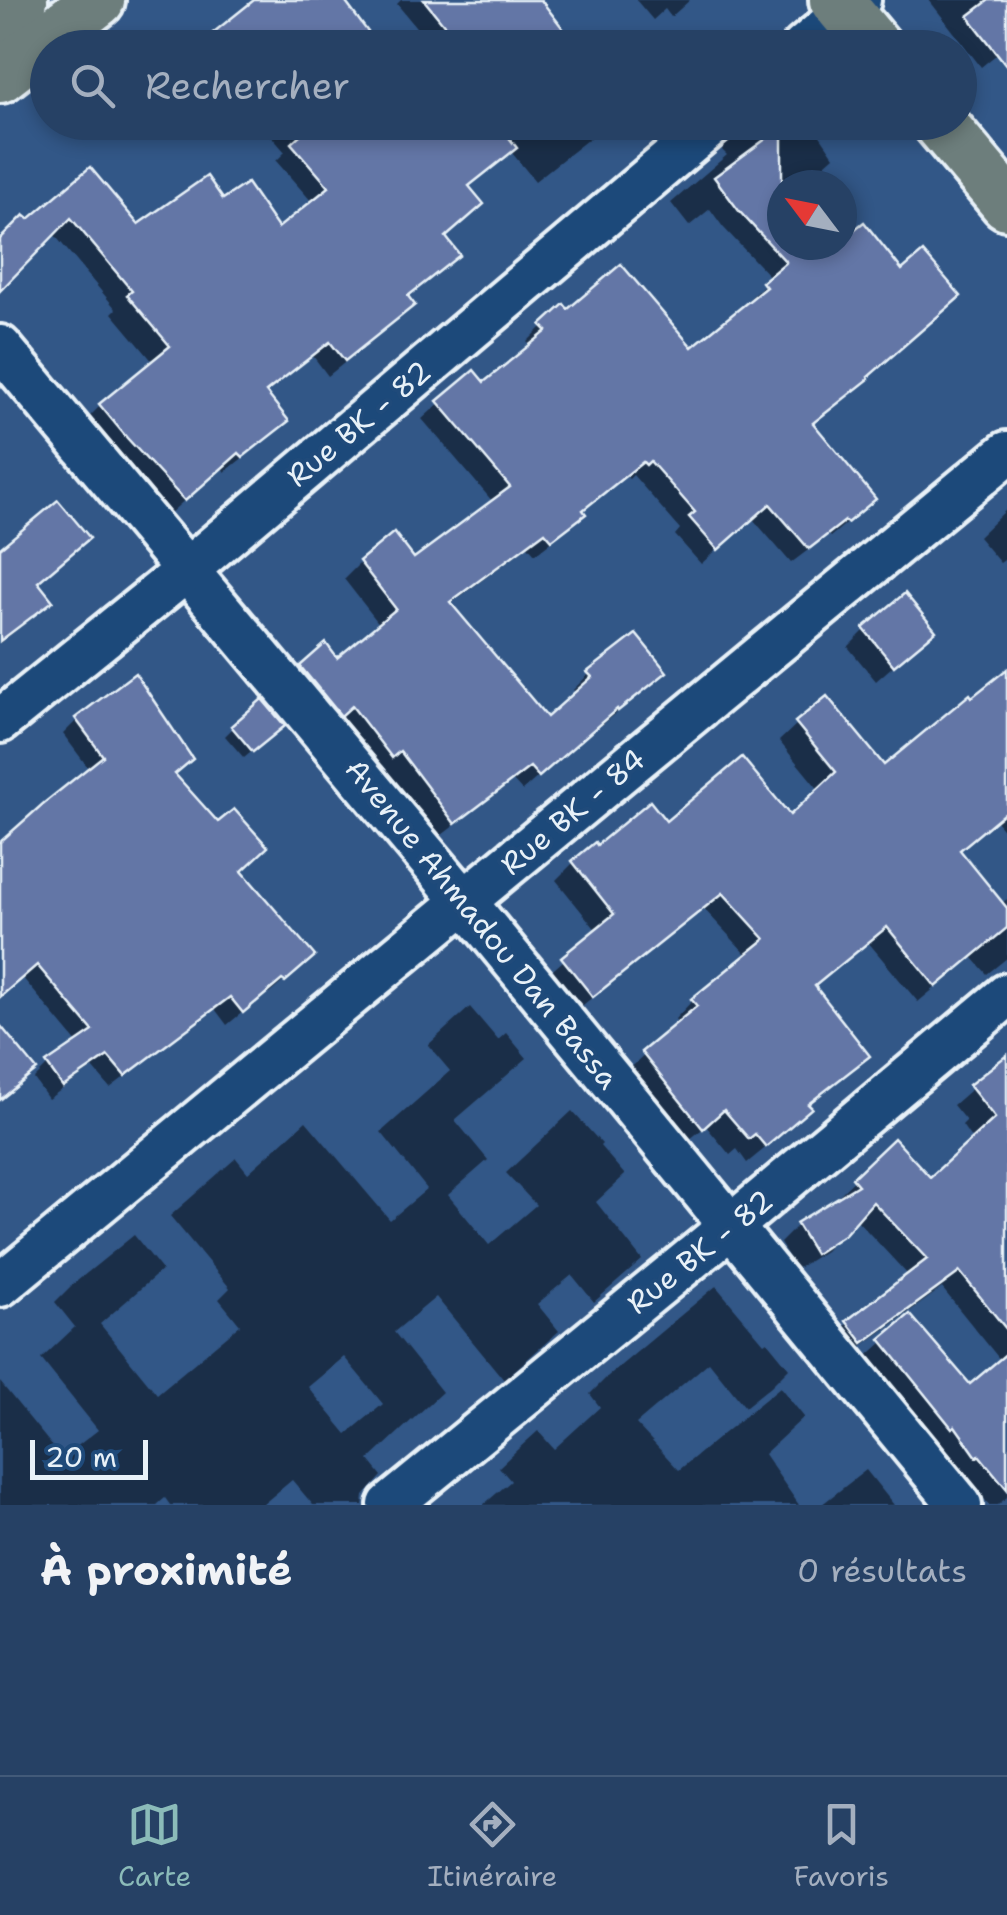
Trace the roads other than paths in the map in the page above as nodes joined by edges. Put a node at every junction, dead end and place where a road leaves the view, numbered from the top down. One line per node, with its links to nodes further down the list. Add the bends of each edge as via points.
1 (21, 0): 4 (main road)
2 (98, 0): 5 (main road)
3 (854, 15): 6 (street)
4 (0, 17)
5 (59, 30)
6 (831, 30)
7 (30, 53): 8 (main road)
8 (0, 76)
9 (693, 140): 14 (street, Rue BK - 82)
10 (954, 140): 11 (main road)
11 (1007, 203)
12 (0, 347): 14 (street, Avenue Ahmadou Dan Bassa)
13 (1007, 454): 16 (street, Rue BK - 84)
14 (188, 568): 15 (street, Rue BK - 82); 16 (street, Avenue Ahmadou Dan Bassa)
15 (0, 721)
16 (465, 902): 18 (street, Avenue Ahmadou Dan Bassa); 19 (street, Rue BK - 84)
17 (1007, 995): 18 (street, Rue BK - 82)
18 (730, 1227): 20 (street, Rue BK - 82); 21 (street, Avenue Ahmadou Dan Bassa)
19 (0, 1284)
20 (390, 1505)
21 (960, 1505)

